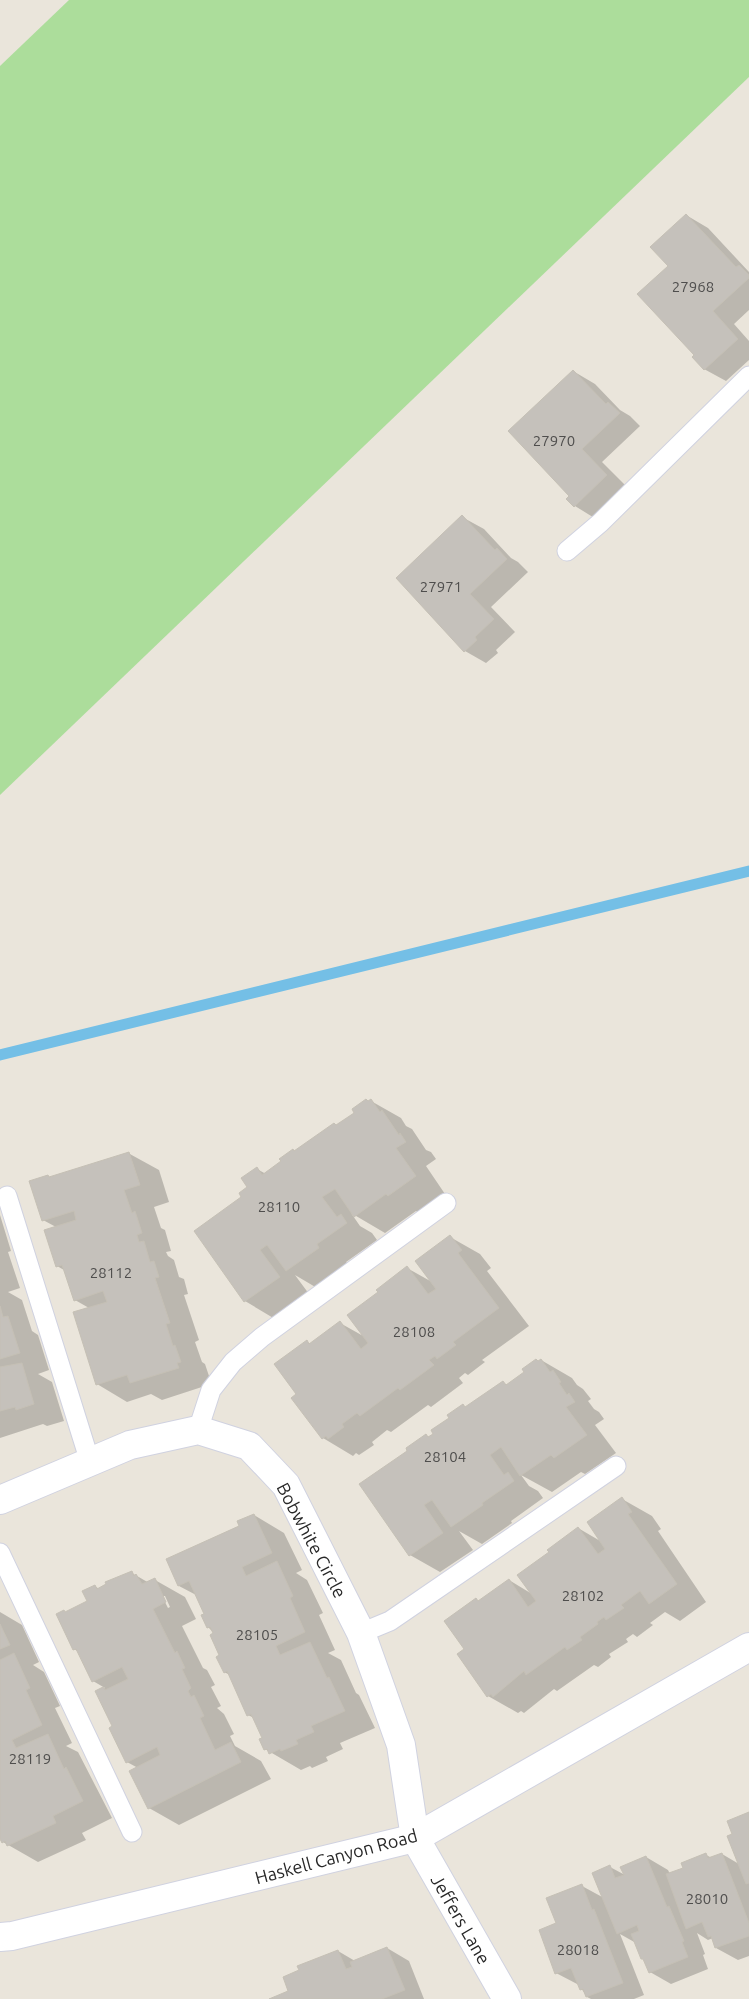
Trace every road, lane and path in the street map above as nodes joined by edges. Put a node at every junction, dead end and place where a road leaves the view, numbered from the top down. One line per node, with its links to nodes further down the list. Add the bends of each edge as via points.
1 (749, 376): 2 (lane)
2 (567, 552)
3 (7, 1196): 6 (lane)
4 (446, 1203): 5 (lane, via 262,1337 233,1362 211,1390)
5 (198, 1430): 6 (street, Bobwhite Circle, via 130,1444); 10 (street, Bobwhite Circle, via 250,1446 286,1485)
6 (90, 1462): 8 (street, Bobwhite Circle)
7 (616, 1466): 10 (lane, via 390,1621)
8 (0, 1500)
9 (0, 1552): 12 (lane)
10 (361, 1633): 13 (street, Bobwhite Circle, via 401,1745)
11 (749, 1648): 13 (street, Haskell Canyon Road)
12 (132, 1832)
13 (415, 1838): 14 (street, Haskell Canyon Road); 15 (street, Jeffers Lane)
14 (0, 1937)
15 (507, 1999)

